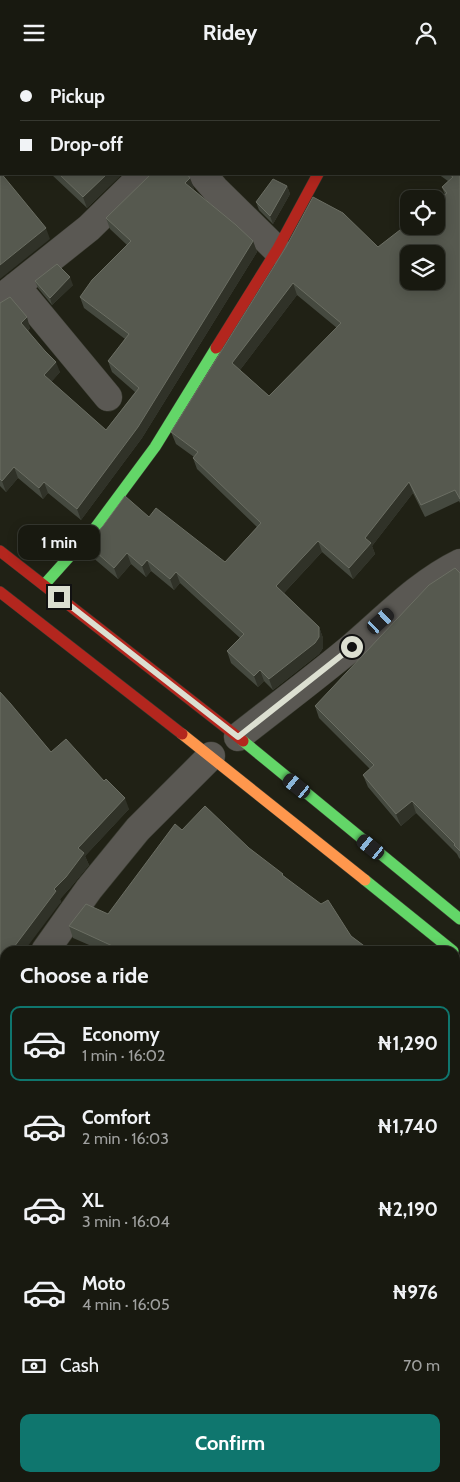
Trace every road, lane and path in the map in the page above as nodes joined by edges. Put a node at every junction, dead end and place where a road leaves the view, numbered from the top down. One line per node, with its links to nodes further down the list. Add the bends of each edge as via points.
1 (143, 175): 5 (street, via 89,228)
2 (203, 175): 4 (street)
3 (317, 175): 4 (street)
4 (277, 250): 9 (street, via 155,447 95,529)
5 (8, 293): 6 (street)
6 (108, 397)
7 (0, 551): 9 (street)
8 (460, 563): 11 (street, via 395,607 352,647)
9 (44, 585): 11 (street)
10 (0, 592): 12 (street)
11 (238, 737): 13 (street)
12 (211, 756): 14 (street, via 138,829); 15 (street)
13 (460, 919)
14 (49, 946)
15 (447, 946)

